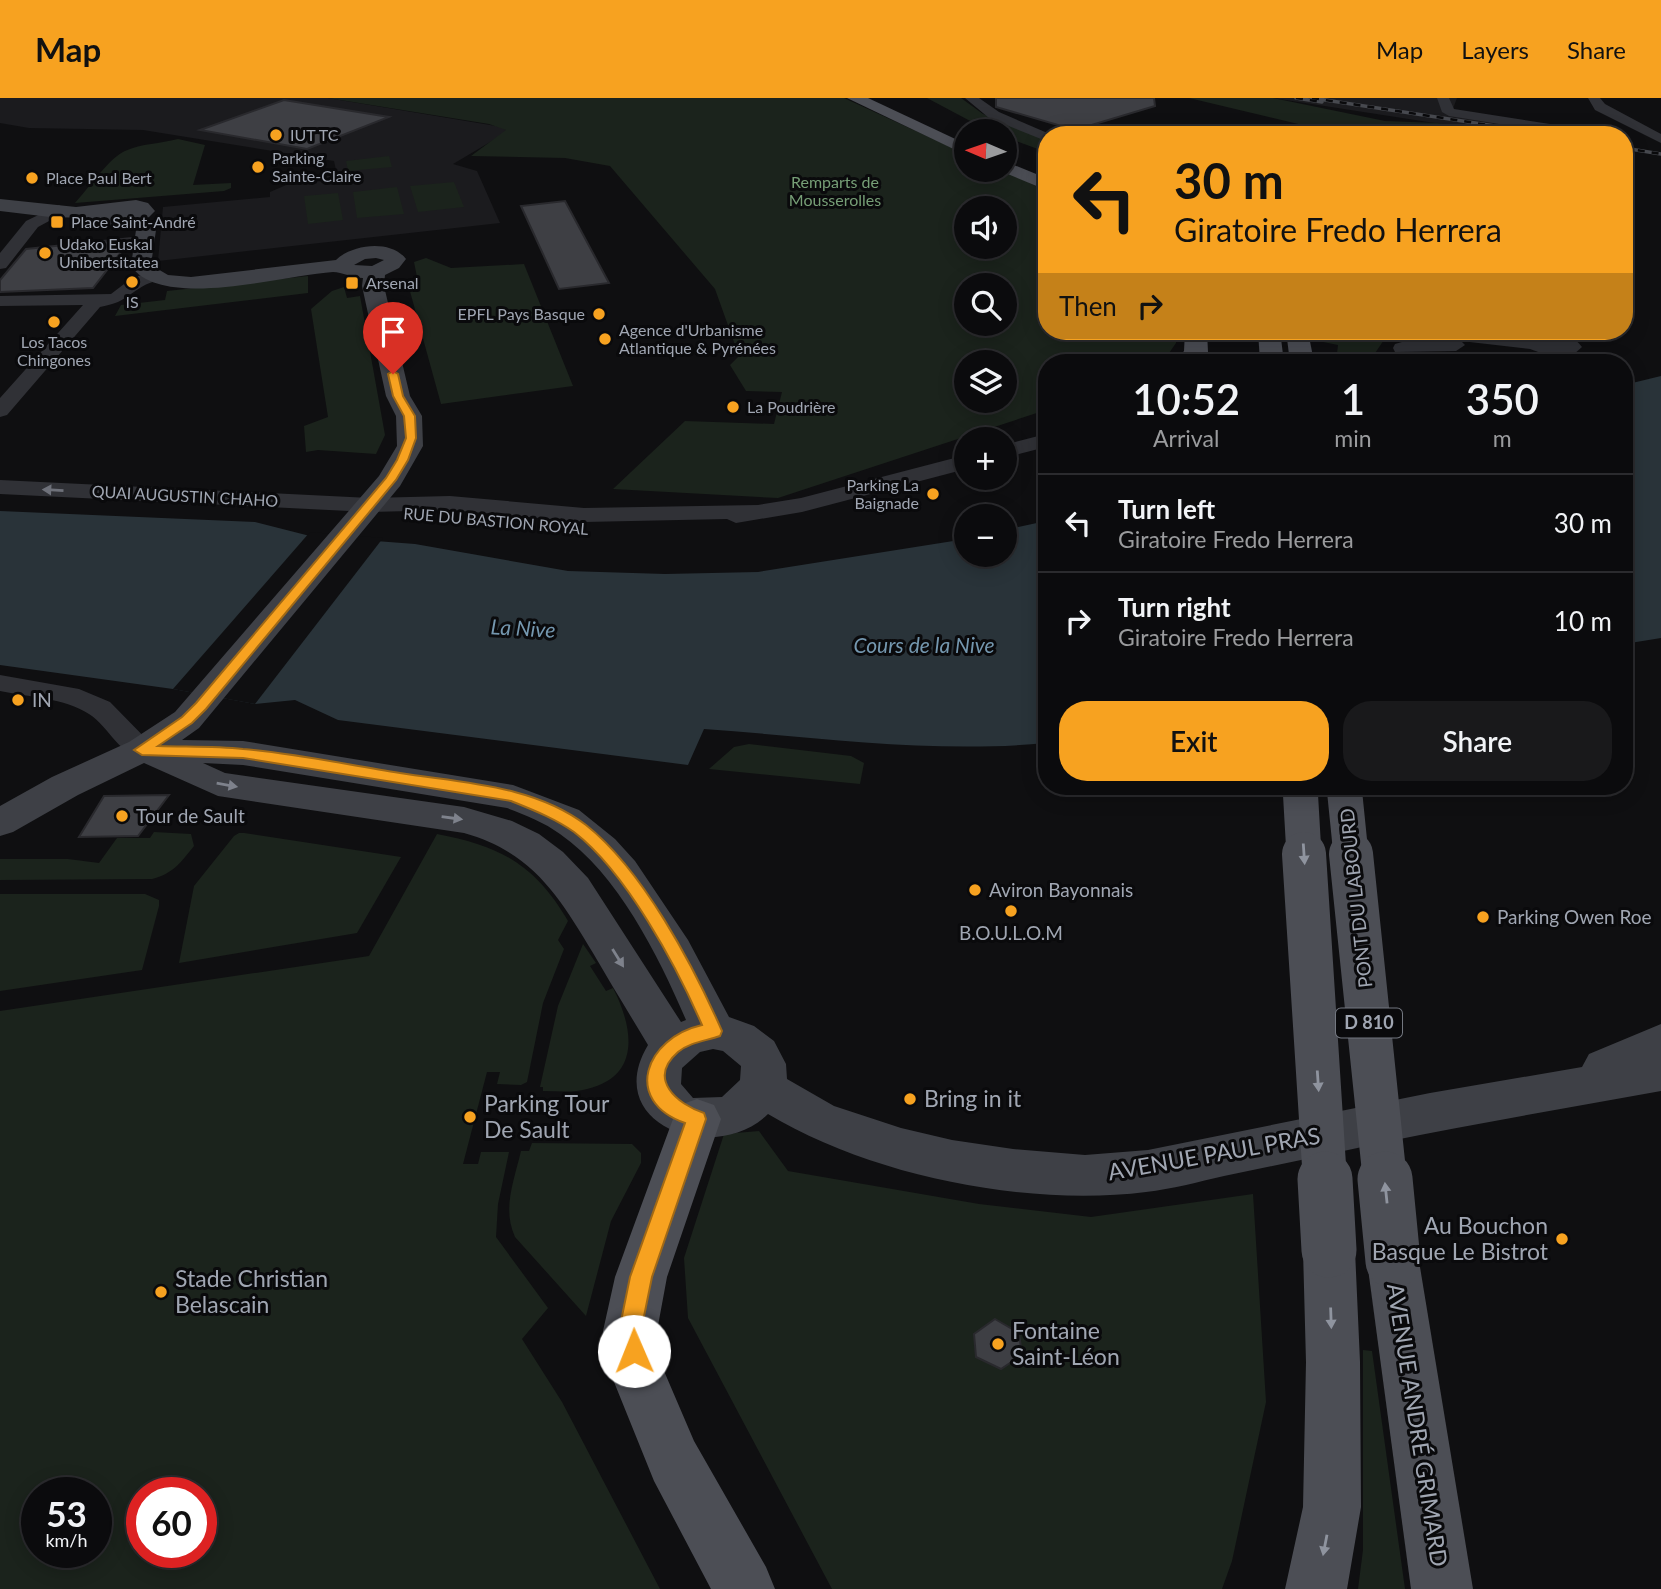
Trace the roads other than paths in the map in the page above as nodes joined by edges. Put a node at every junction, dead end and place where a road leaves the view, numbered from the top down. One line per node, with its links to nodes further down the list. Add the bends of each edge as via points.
1 (855, 98): 11 (main road)
2 (971, 98): 7 (street, via 994,115)
3 (1443, 98): 6 (street, via 1449,112)
4 (1594, 98): 10 (street, via 1600,107)
5 (882, 99): 8 (main road)
6 (1538, 126)
7 (1038, 133)
8 (954, 136)
9 (1634, 141): 10 (street)
10 (1661, 141)
11 (954, 144)
12 (1017, 163): 14 (main road)
13 (1017, 169): 15 (main road)
14 (1038, 174)
15 (1038, 175)
16 (0, 205): 17 (street)
17 (59, 211): 18 (street, via 32,224); 19 (street, via 102,212 99,217 108,220 137,217 146,230 141,266)
18 (0, 264)
19 (151, 278): 20 (street); 30 (street, via 191,283 342,265 352,271 375,271 376,298 411,438 397,469)
20 (115, 299): 21 (street); 24 (street, via 94,303)
21 (0, 301)
22 (1546, 340): 23 (street, via 1533,351 1447,344)
23 (1400, 347)
24 (0, 411)
25 (1038, 442): 26 (street)
26 (1017, 448)
27 (954, 465): 30 (street, RUE DU BASTION ROYAL, via 802,505 710,522 620,531 428,516)
28 (0, 487): 30 (street, QUAI AUGUSTIN CHAHO, one-way to 28)
29 (0, 505): 31 (street, QUAI AUGUSTIN CHAHO)
30 (370, 505): 33 (street, via 211,695 187,720)
31 (282, 515)
32 (0, 682): 33 (street, via 79,698 100,708)
33 (142, 750): 36 (street); 37 (street, via 243,753 513,797 553,812 610,857 692,983); 39 (street, one-way to 39, via 218,784 464,820 527,842 574,888)
34 (1301, 795): 47 (main road, D 810, one-way to 47, bridge, via 1333,1362 1332,1507)
35 (1346, 795): 44 (main road, PONT DU LABOURD / D 810, one-way to 35, bridge)
36 (0, 823)
37 (713, 1031): 39 (street); 41 (street, via 730,1033 755,1048 764,1073)
38 (1661, 1042): 42 (street, AVENUE PAUL PRAS)
39 (672, 1046): 43 (street, via 661,1059 658,1089 666,1103)
40 (1661, 1072): 42 (street, AVENUE PAUL PRAS)
41 (761, 1087): 42 (street, AVENUE PAUL PRAS, via 819,1121 901,1149 1013,1170 1085,1176 1147,1171); 43 (street, via 754,1099 736,1112)
42 (1553, 1091)
43 (697, 1119): 46 (main road, via 641,1277 630,1331 637,1372 674,1461)
44 (1393, 1261): 45 (main road, AVENUE ANDRÉ GRIMARD / D 810)
45 (1442, 1576)
46 (744, 1589)
47 (1316, 1589)

